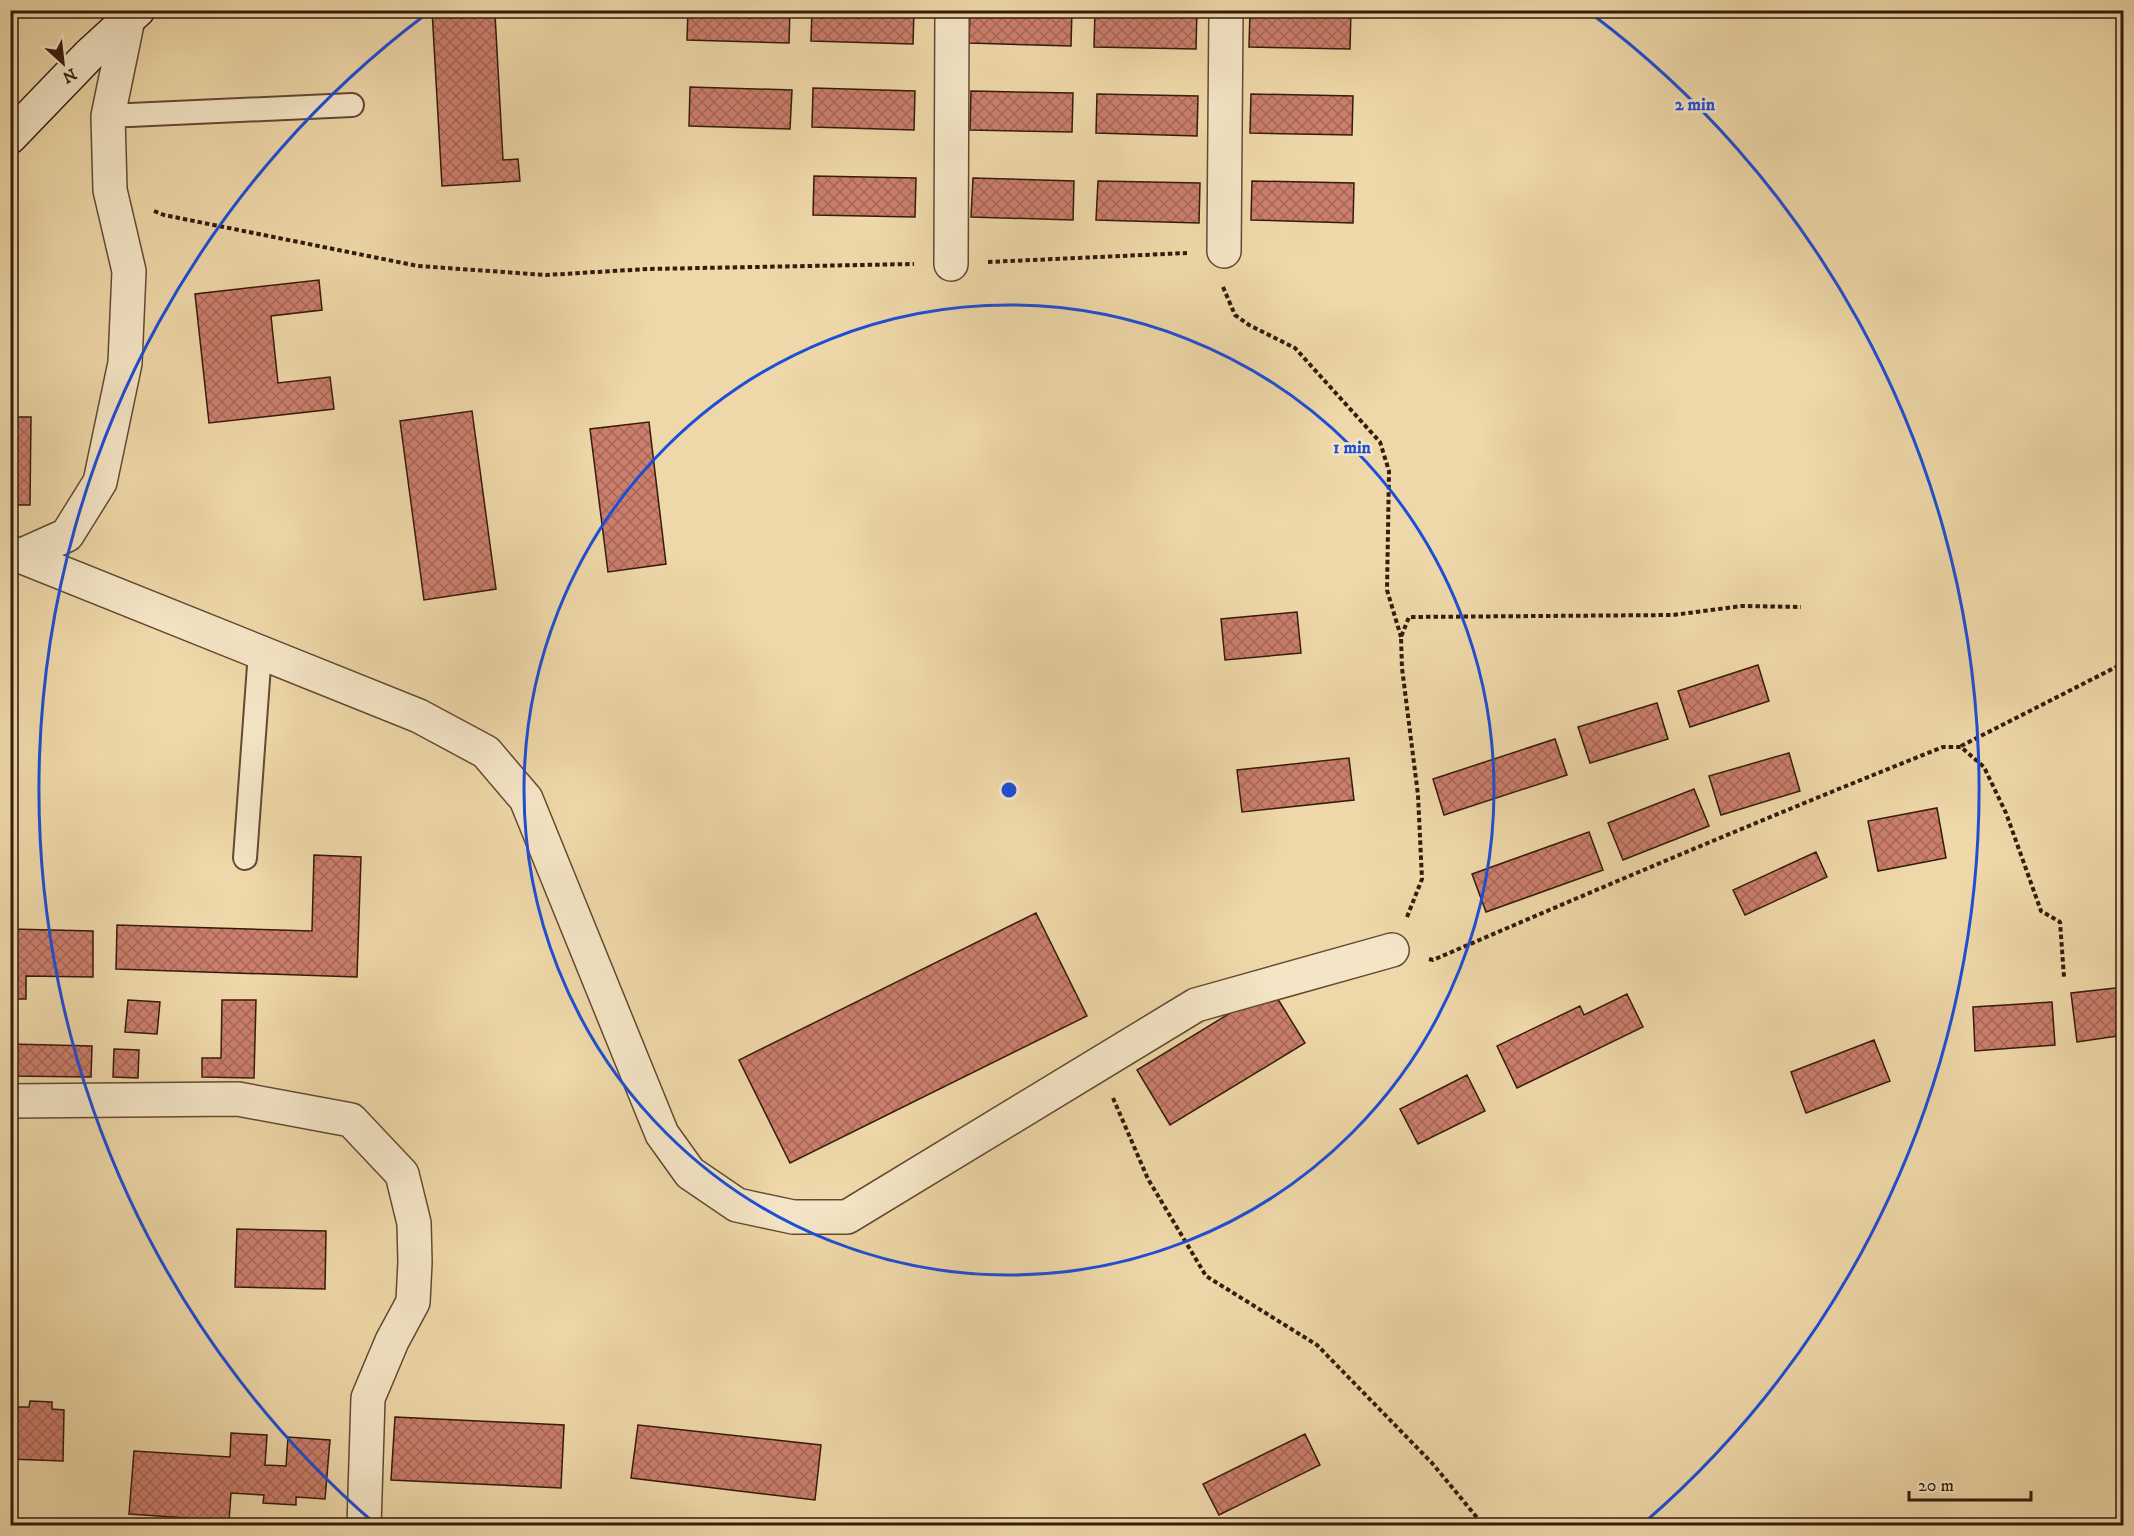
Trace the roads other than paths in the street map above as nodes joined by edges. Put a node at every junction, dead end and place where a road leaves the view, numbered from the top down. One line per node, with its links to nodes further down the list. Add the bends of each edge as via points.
1 (952, 10): 8 (street)
2 (1226, 10): 7 (street)
3 (133, 15): 5 (street); 6 (street)
4 (352, 105): 5 (lane)
5 (108, 116): 9 (street, via 110,190 129,271 125,363 100,482 67,535)
6 (10, 136)
7 (1224, 251)
8 (951, 264)
9 (15, 554): 10 (street)
10 (260, 652): 11 (lane); 12 (street, via 419,716 486,752 526,799 662,1134 690,1173 737,1205 793,1217 847,1217 1196,1005)
11 (245, 858)
12 (1392, 950)
13 (10, 1101): 14 (street, via 250,1101 351,1120 402,1174 414,1223 413,1302 368,1398)
14 (364, 1526)

